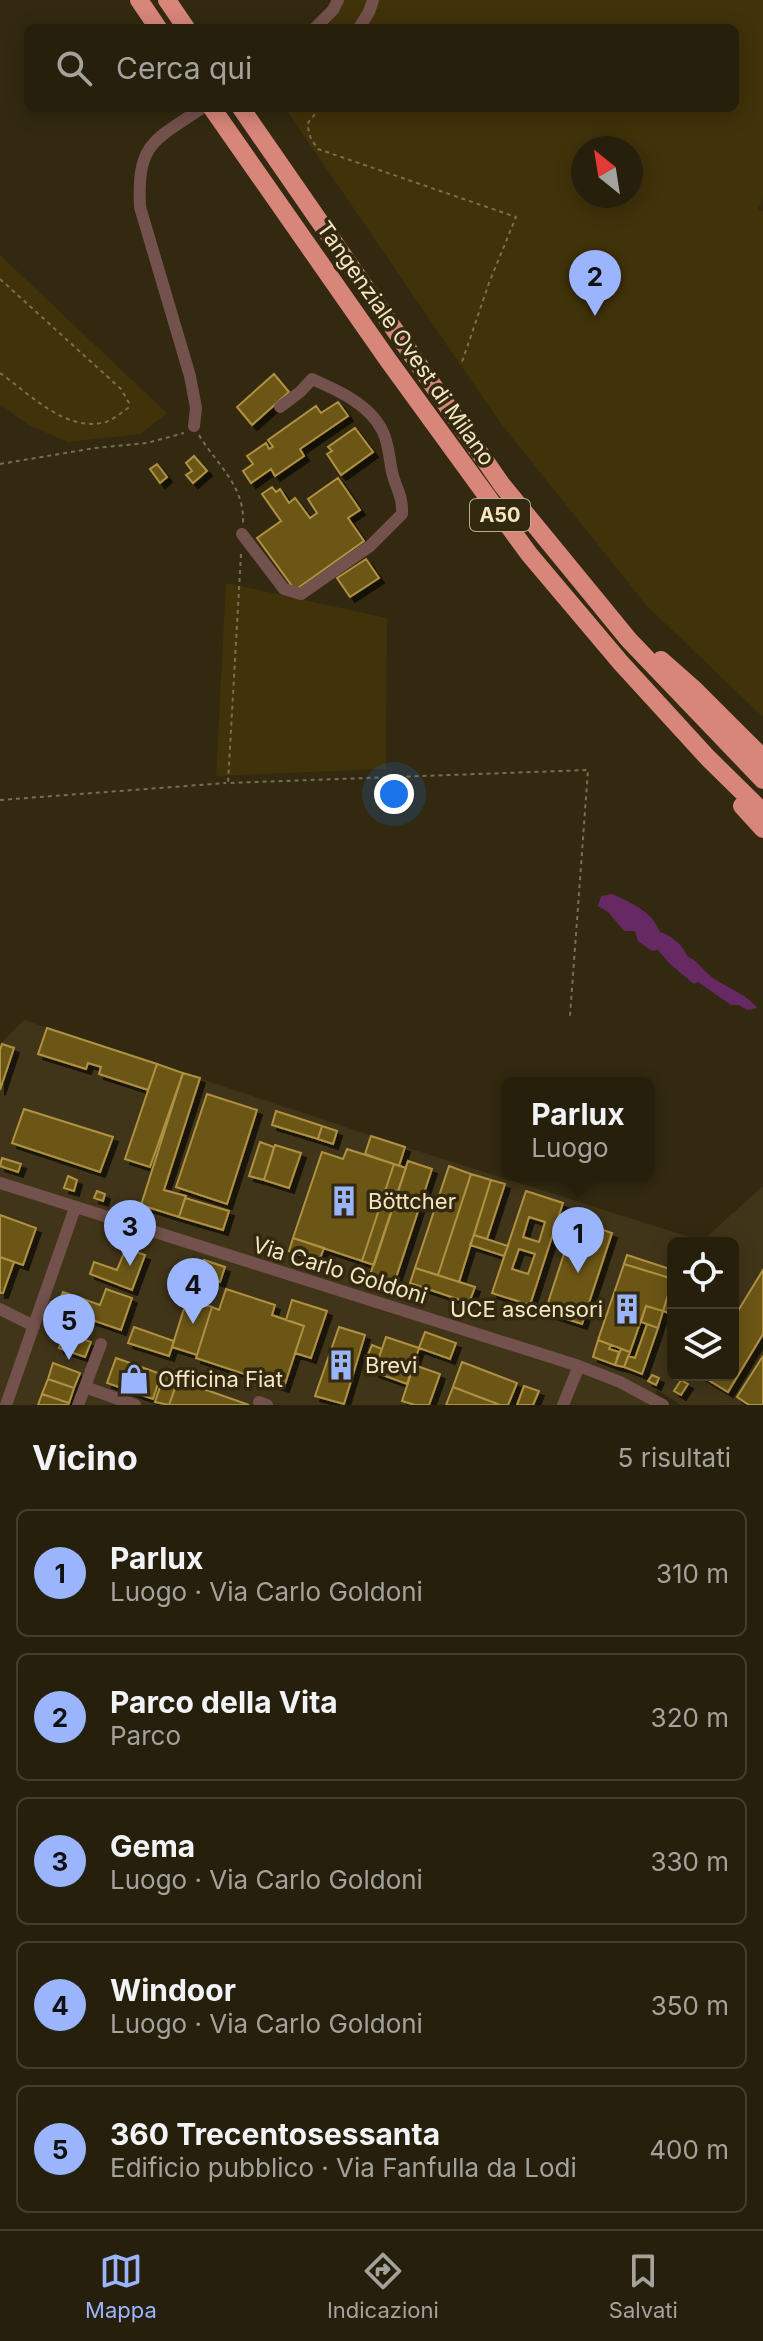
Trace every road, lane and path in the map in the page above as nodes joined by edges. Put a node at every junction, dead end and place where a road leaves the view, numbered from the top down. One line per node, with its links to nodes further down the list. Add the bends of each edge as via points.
1 (139, 0): 5 (highway)
2 (167, 0): 6 (highway)
3 (338, 0): 7 (street)
4 (373, 0): 8 (street)
5 (155, 24)
6 (183, 24)
7 (319, 24)
8 (362, 24)
9 (196, 112): 17 (street, via 157,138 142,161 140,195 190,376)
10 (215, 112): 21 (highway, Tangenziale Ovest di Milano / A50, via 529,554)
11 (244, 112): 20 (highway, Tangenziale Ovest di Milano / A50, via 502,485)
12 (317, 112): 14 (path, via 307,124 318,149 516,217)
13 (0, 279): 15 (path, via 121,389 128,408 108,421 74,422)
14 (462, 362)
15 (0, 373)
16 (280, 407): 19 (street, via 312,379 362,406 381,428 403,501 402,514 370,546 301,594 284,589)
17 (194, 426): 18 (path, via 147,443); 19 (path, via 244,506)
18 (0, 464)
19 (242, 534): 24 (path)
20 (629, 640): 22 (highway, via 675,671); 23 (highway, Tangenziale Ovest di Milano / A50)
21 (708, 758): 26 (highway, Tangenziale Ovest di Milano / A50); 27 (highway)
22 (763, 758)
23 (763, 780)
24 (228, 783): 25 (path); 28 (path, via 588,770)
25 (0, 800)
26 (763, 812)
27 (763, 829)
28 (570, 1016)
29 (0, 1183): 30 (street, Via Carlo Goldoni)
30 (75, 1208): 32 (street); 34 (street, Via Carlo Goldoni)
31 (0, 1309): 32 (street)
32 (34, 1326): 36 (street)
33 (101, 1344): 35 (street)
34 (579, 1366): 39 (street); 40 (street, Via Carlo Goldoni)
35 (85, 1387): 37 (street); 38 (street)
36 (6, 1405)
37 (78, 1405)
38 (135, 1405)
39 (563, 1405)
40 (663, 1405)

